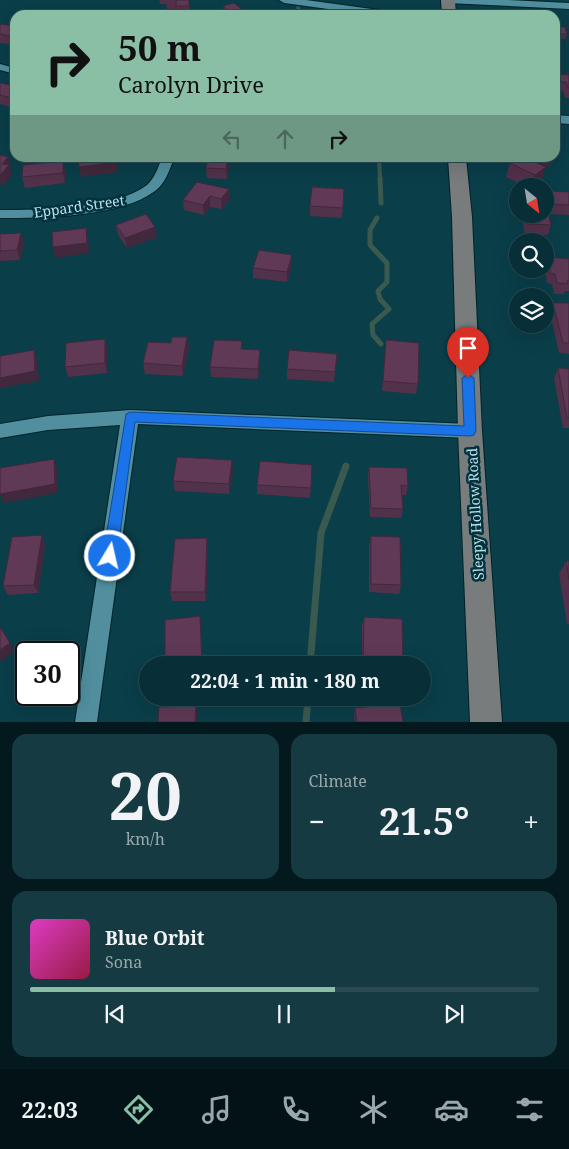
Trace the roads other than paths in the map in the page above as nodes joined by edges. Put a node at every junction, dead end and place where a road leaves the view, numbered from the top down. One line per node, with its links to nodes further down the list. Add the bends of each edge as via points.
1 (284, 0): 4 (street)
2 (448, 0): 3 (street)
3 (569, 6)
4 (357, 10)
5 (166, 162): 7 (street, Eppard Street, via 156,183 123,201 81,208)
6 (457, 162): 10 (main road, Sleepy Hollow Road)
7 (0, 214)
8 (130, 417): 9 (street, via 48,423); 10 (street); 11 (street)
9 (0, 431)
10 (470, 431): 12 (main road, Sleepy Hollow Road)
11 (86, 722)
12 (486, 722)

